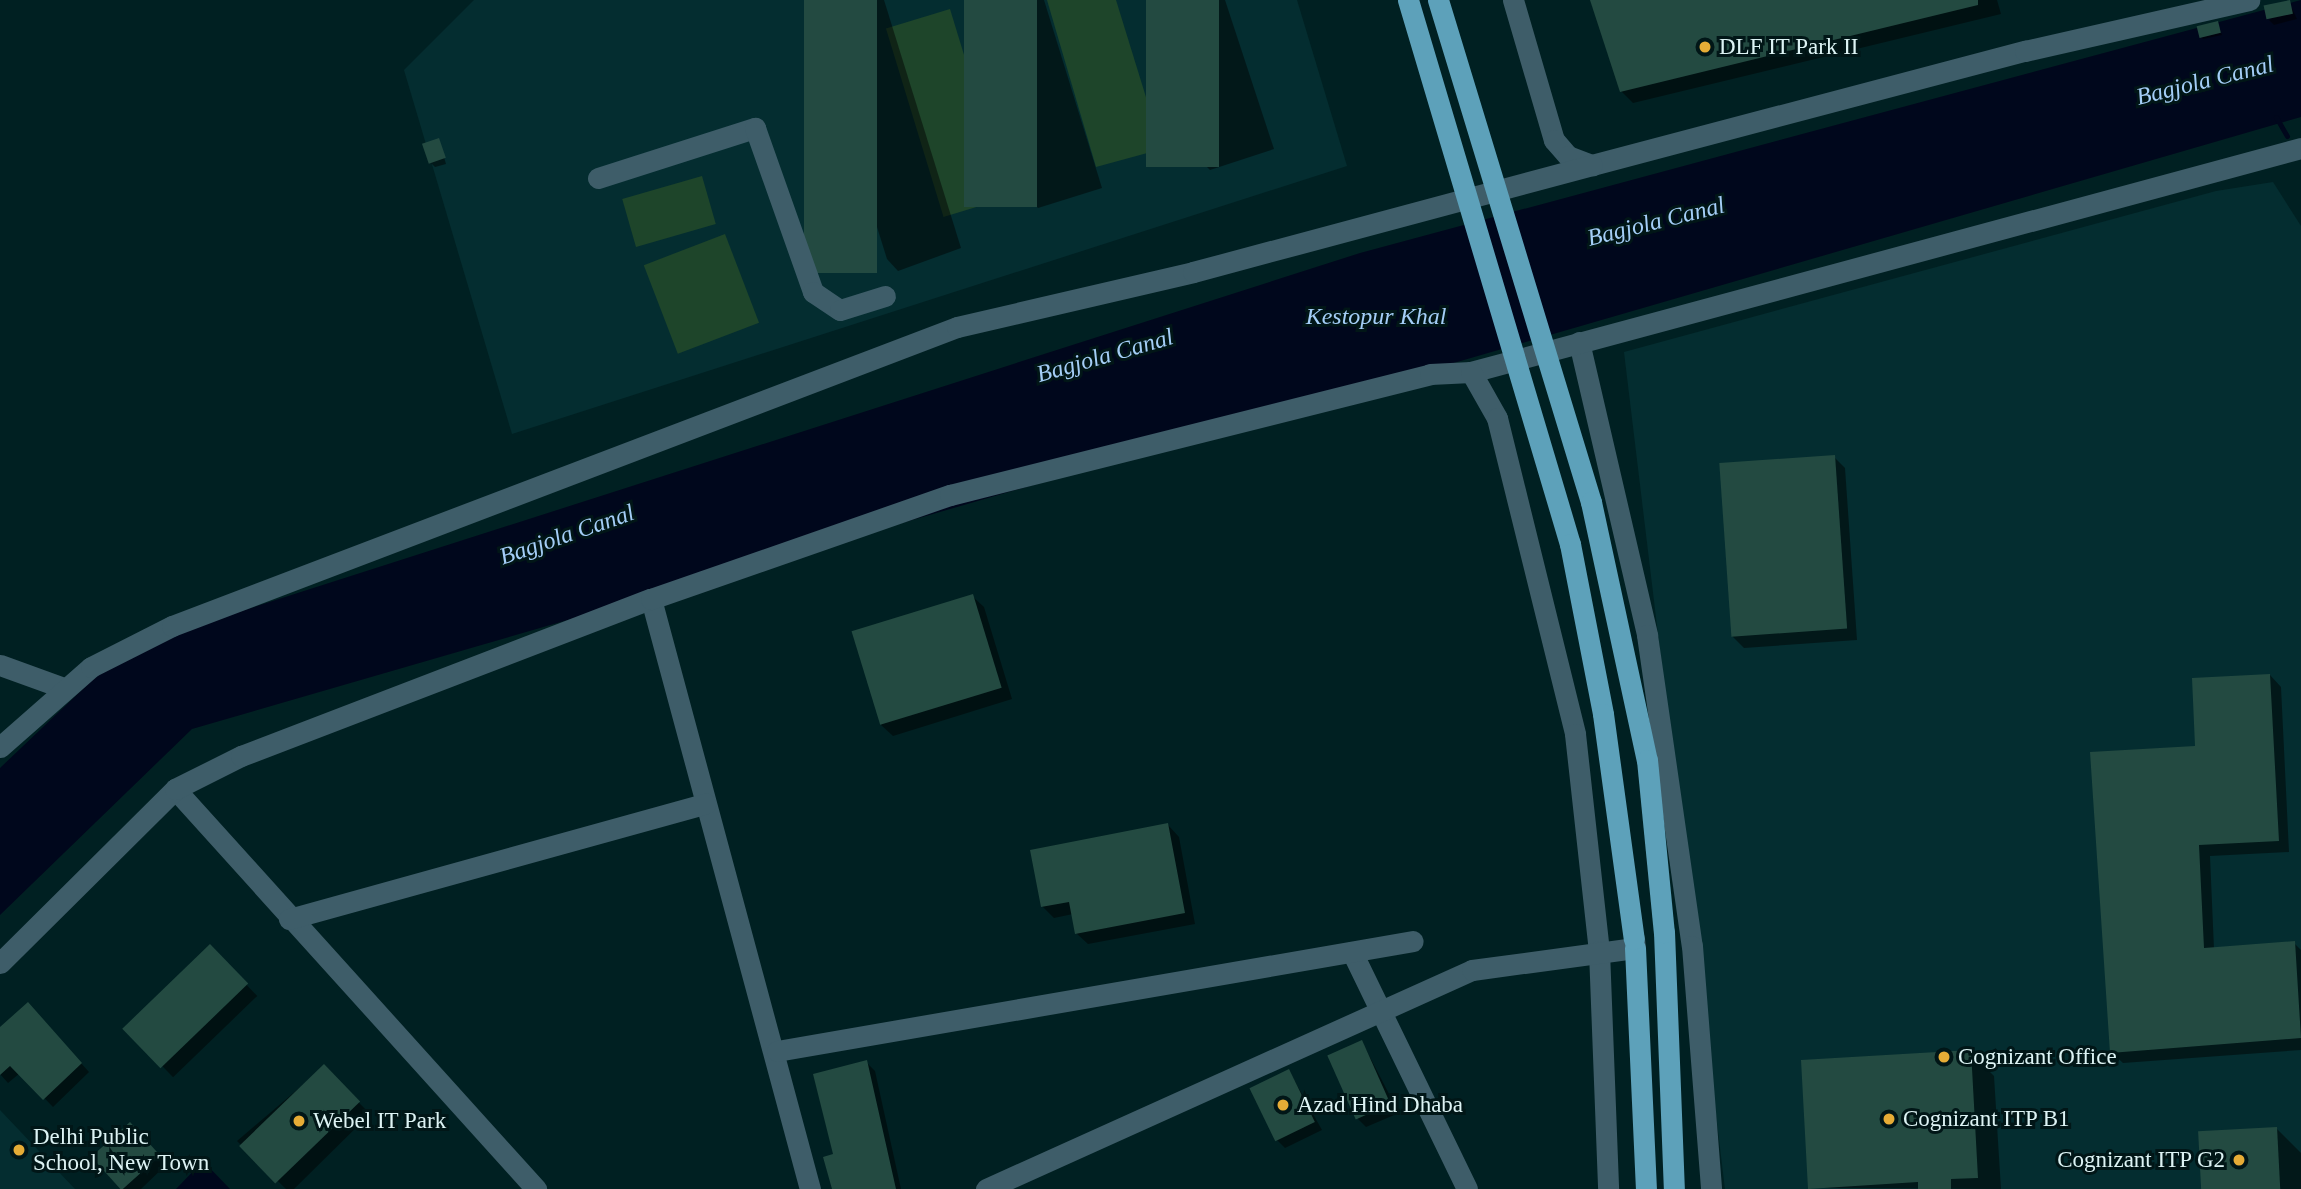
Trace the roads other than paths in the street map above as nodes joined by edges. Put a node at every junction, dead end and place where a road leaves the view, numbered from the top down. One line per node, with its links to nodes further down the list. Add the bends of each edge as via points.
1 (1408, 0): 19 (main road, bridge, via 1570,544 1608,741)
2 (1438, 0): 31 (main road, bridge, via 1591,502 1643,734 1664,932)
3 (1513, 0): 6 (street, via 1555,140 1568,156)
4 (2248, 0): 6 (street, via 2025,51)
5 (2301, 148): 9 (street)
6 (1592, 164): 13 (street, via 1194,272 957,327 172,626 118,651)
7 (598, 178): 8 (street, via 755,128 813,292 840,310)
8 (885, 296)
9 (1579, 342): 10 (street); 32 (street, via 1647,635 1692,946)
10 (1471, 372): 11 (street, via 1430,374 950,495); 20 (street, via 1497,418 1575,734)
11 (650, 599): 15 (street, via 241,756); 16 (street)
12 (0, 665): 13 (street)
13 (64, 688): 14 (street)
14 (5, 735)
15 (176, 789): 17 (street); 22 (street)
16 (705, 804): 17 (street); 24 (street)
17 (289, 919): 25 (street)
18 (1413, 941): 21 (street)
19 (1634, 944): 20 (street); 30 (main road)
20 (1599, 951): 23 (street, via 1481,967); 29 (street)
21 (1352, 952): 23 (street); 24 (street)
22 (0, 963)
23 (1381, 1010): 27 (street); 28 (street)
24 (776, 1051): 26 (street)
25 (536, 1189)
26 (810, 1189)
27 (986, 1189)
28 (1467, 1189)
29 (1608, 1189)
30 (1646, 1189)
31 (1674, 1189)
32 (1711, 1189)

